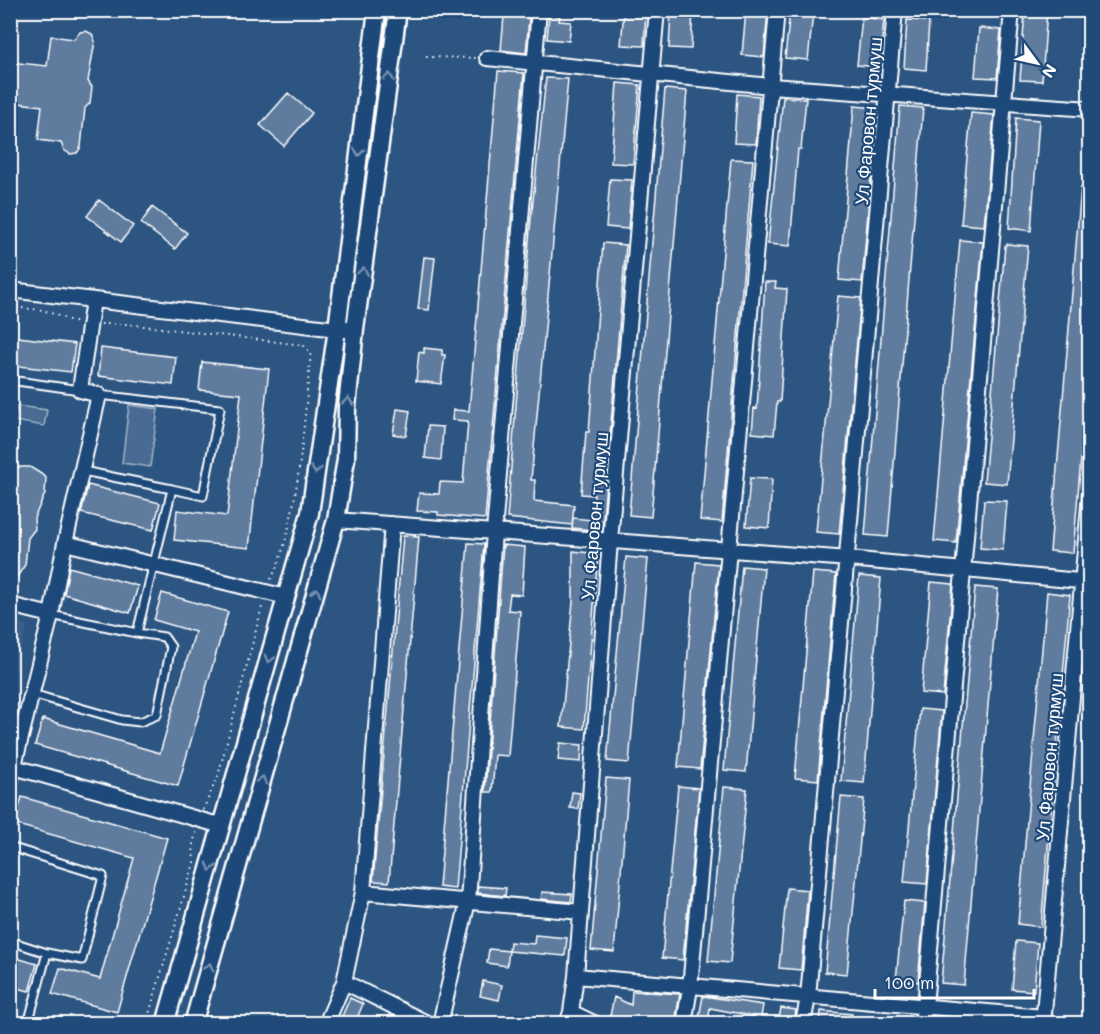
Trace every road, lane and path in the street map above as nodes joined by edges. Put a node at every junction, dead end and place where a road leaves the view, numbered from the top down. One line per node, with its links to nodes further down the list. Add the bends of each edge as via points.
1 (376, 10): 19 (street, one-way to 19)
2 (398, 10): 18 (street, one-way to 2)
3 (539, 10): 10 (street)
4 (657, 10): 11 (street, Ул Фаровон турмуш)
5 (777, 10): 12 (street)
6 (895, 10): 13 (street, Ул Фаровон турмуш)
7 (1012, 10): 14 (street)
8 (426, 57): 9 (path)
9 (487, 58): 10 (street)
10 (534, 62): 11 (street); 28 (street)
11 (651, 75): 12 (street); 29 (street, Ул Фаровон турмуш)
12 (771, 86): 13 (street); 31 (street)
13 (888, 95): 14 (street); 32 (street, Ул Фаровон турмуш)
14 (1004, 104): 15 (street); 34 (street)
15 (1089, 109)
16 (10, 290): 17 (street)
17 (93, 300): 19 (street); 21 (street)
18 (355, 328): 19 (street); 26 (street, one-way to 18, via 346,459)
19 (337, 329): 36 (street, one-way to 36, via 310,513)
20 (10, 380): 21 (lane)
21 (80, 390): 22 (street)
22 (99, 395): 23 (street); 24 (lane, via 220,409 203,496)
23 (83, 471): 24 (lane); 30 (street)
24 (172, 489): 33 (lane)
25 (1089, 494): 35 (street, Ул Фаровон турмуш)
26 (336, 520): 27 (street); 59 (street, one-way to 26)
27 (392, 524): 28 (street); 45 (street)
28 (494, 532): 29 (street); 46 (street)
29 (610, 541): 31 (street); 47 (street, Ул Фаровон турмуш)
30 (64, 543): 33 (street); 38 (street)
31 (730, 551): 32 (street); 52 (street)
32 (849, 559): 34 (street); 53 (street, Ул Фаровон турмуш)
33 (155, 564): 36 (street); 39 (lane)
34 (963, 572): 35 (street); 54 (street)
35 (1086, 581): 56 (street, Ул Фаровон турмуш)
36 (286, 597): 43 (street, one-way to 43)
37 (10, 605): 38 (street)
38 (51, 615): 39 (lane); 40 (street)
39 (137, 633): 40 (lane, via 164,638 171,647 157,714 140,722 122,720)
40 (31, 694): 41 (street)
41 (14, 767): 42 (street); 43 (street)
42 (10, 783)
43 (222, 826): 58 (street, one-way to 58)
44 (10, 847): 49 (lane, via 104,876 82,960)
45 (363, 892): 46 (street); 51 (street)
46 (468, 901): 47 (street); 62 (street)
47 (581, 912): 50 (street, Ул Фаровон турмуш)
48 (10, 940): 49 (lane)
49 (47, 953): 57 (lane)
50 (576, 976): 52 (street); 55 (street, Ул Фаровон турмуш)
51 (344, 982): 60 (street); 61 (street)
52 (690, 988): 53 (street); 64 (street)
53 (808, 997): 54 (street); 65 (street, Ул Фаровон турмуш)
54 (925, 1007): 56 (street); 66 (street)
55 (569, 1018): 63 (street)
56 (1044, 1020)
57 (28, 1023)
58 (165, 1023)
59 (193, 1023)
60 (326, 1023)
61 (429, 1023)
62 (440, 1023)
63 (596, 1023)
64 (684, 1023)
65 (803, 1023)
66 (921, 1023)

